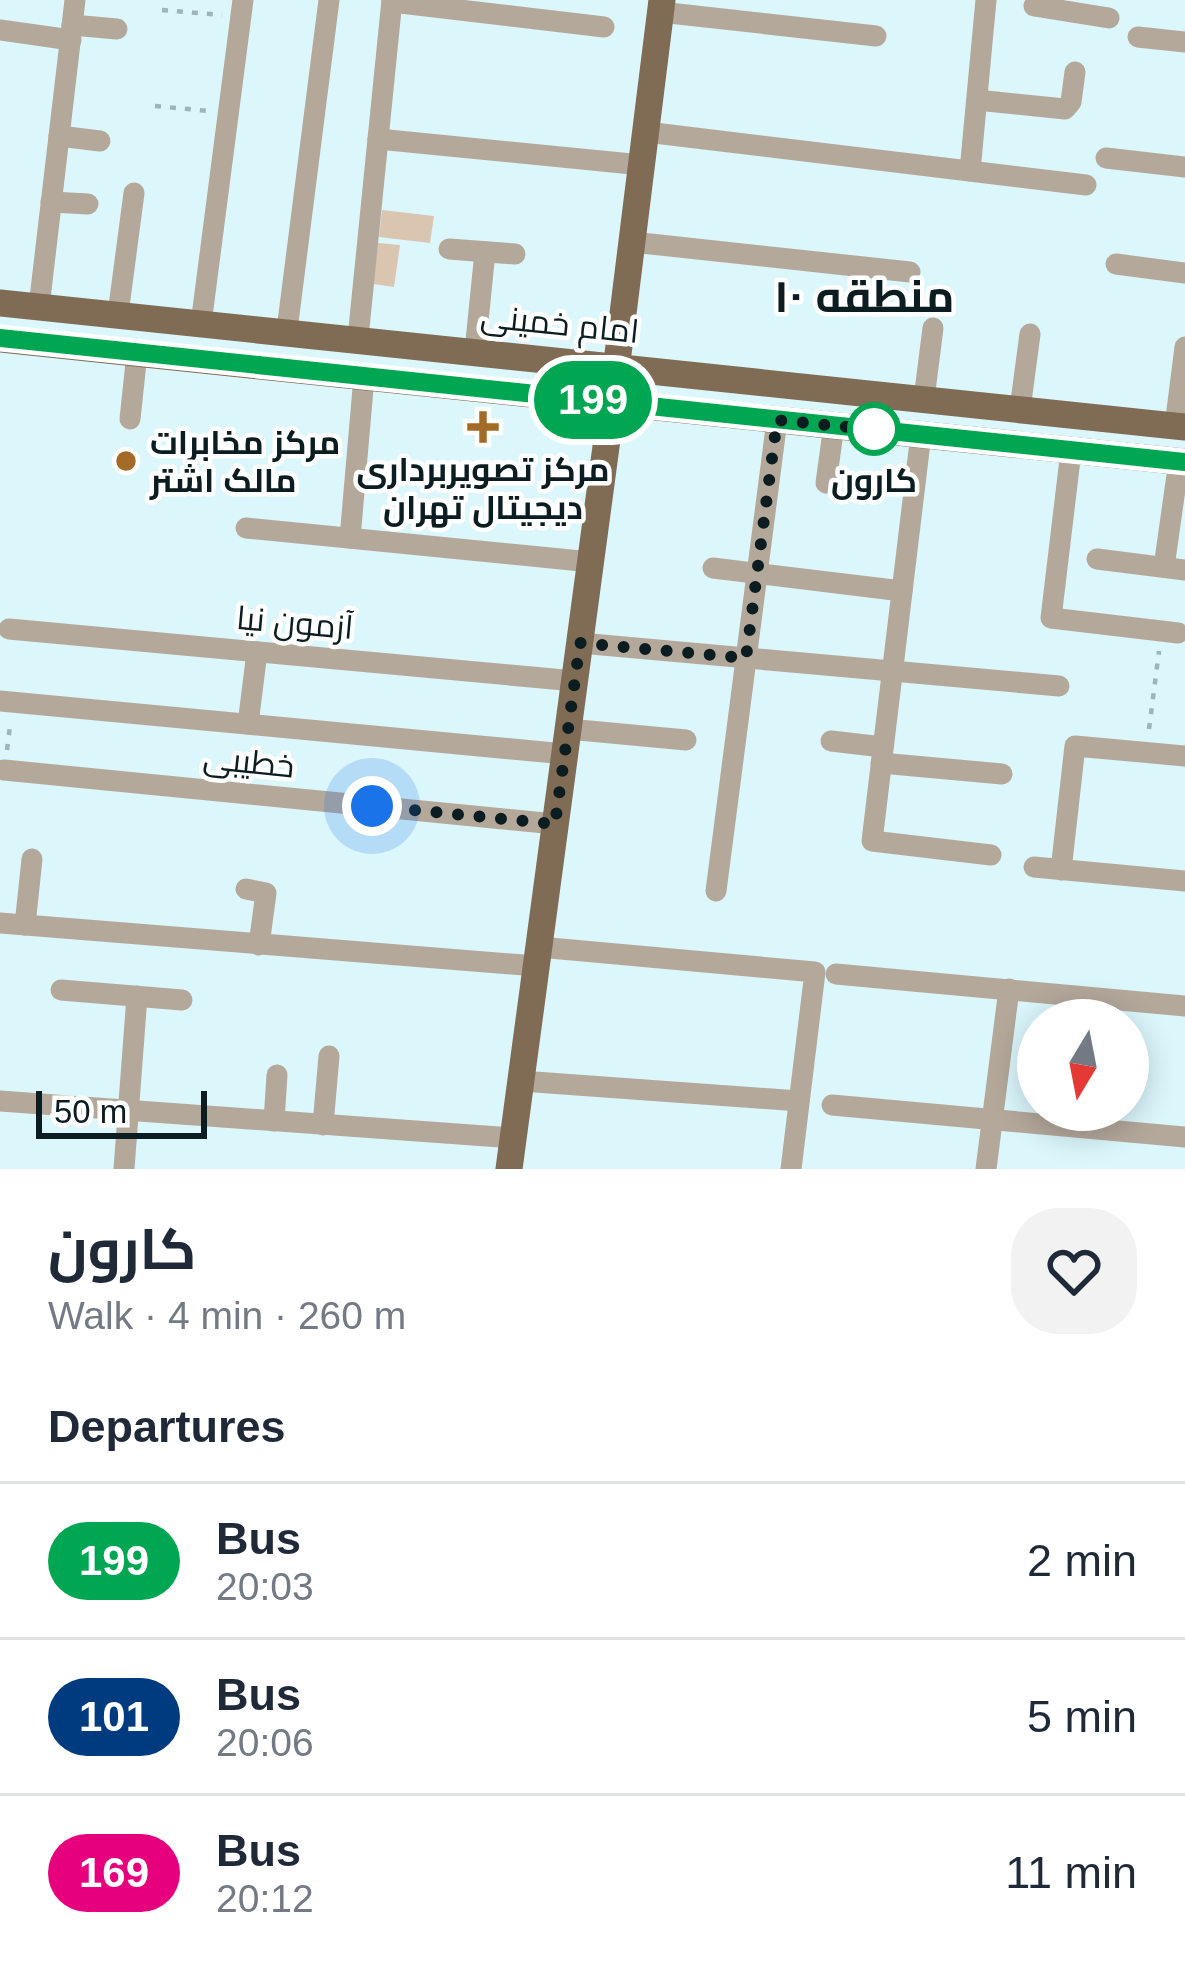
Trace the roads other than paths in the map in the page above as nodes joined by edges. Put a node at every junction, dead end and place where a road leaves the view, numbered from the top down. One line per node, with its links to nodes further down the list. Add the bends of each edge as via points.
1 (75, 0): 14 (street)
2 (328, 0): 44 (street)
3 (986, 0): 19 (street)
4 (392, 1): 5 (street); 22 (street)
5 (437, 4): 11 (street)
6 (661, 6): 15 (street); 20 (main road)
7 (1034, 6): 8 (street)
8 (1076, 6): 10 (street)
9 (242, 9): 42 (street)
10 (1109, 18)
11 (604, 27)
12 (117, 29): 14 (street)
13 (0, 31): 14 (street)
14 (71, 32): 21 (street)
15 (876, 36)
16 (1138, 37): 17 (street)
17 (1185, 42)
18 (1075, 72): 19 (street, via 1069,107)
19 (976, 100): 27 (street)
20 (646, 132): 25 (main road); 27 (street)
21 (59, 136): 23 (street); 30 (street)
22 (378, 139): 25 (street); 47 (street)
23 (100, 141)
24 (1106, 158): 26 (street)
25 (642, 165): 32 (main road)
26 (1185, 167)
27 (970, 170): 28 (street)
28 (1086, 184)
29 (134, 193): 41 (street)
30 (52, 202): 31 (street); 40 (street)
31 (88, 204)
32 (632, 242): 37 (street); 51 (main road)
33 (449, 249): 34 (street)
34 (485, 252): 35 (street); 49 (street)
35 (515, 254)
36 (1116, 264): 38 (street)
37 (910, 272)
38 (1185, 273)
39 (0, 303): 40 (main road, امام خمینی)
40 (39, 307): 41 (main road, امام خمینی)
41 (118, 314): 42 (main road, امام خمینی)
42 (201, 324): 44 (main road, امام خمینی)
43 (933, 328): 53 (street)
44 (287, 330): 47 (main road, امام خمینی)
45 (1030, 334): 55 (street)
46 (0, 338): 50 (main road)
47 (358, 338): 49 (main road, امام خمینی)
48 (1185, 347): 59 (street)
49 (475, 351): 51 (main road, امام خمینی)
50 (136, 353): 52 (main road); 56 (street)
51 (617, 364): 53 (main road, امام خمینی); 54 (main road)
52 (364, 376): 54 (main road); 65 (street)
53 (924, 399): 55 (main road, امام خمینی)
54 (612, 402): 57 (main road); 67 (main road)
55 (1020, 409): 59 (main road, امام خمینی)
56 (130, 419)
57 (777, 420): 58 (main road); 70 (street)
58 (834, 425): 60 (main road); 63 (street)
59 (1180, 426)
60 (921, 434): 61 (main road); 71 (street)
61 (1071, 451): 62 (main road); 73 (street, via 1051,618)
62 (1182, 461): 69 (street)
63 (826, 484)
64 (247, 528): 65 (street)
65 (350, 538): 67 (street)
66 (1097, 559): 69 (street)
67 (591, 562): 74 (main road)
68 (713, 568): 70 (street)
69 (1175, 569)
70 (757, 573): 71 (street); 76 (street)
71 (902, 591): 77 (street)
72 (9, 629): 75 (street, آزمون نیا)
73 (1170, 632)
74 (580, 643): 76 (street); 78 (main road)
75 (257, 652): 78 (street, آزمون نیا); 81 (street)
76 (746, 658): 77 (street); 96 (street)
77 (893, 671): 79 (street); 85 (street)
78 (575, 681): 84 (main road)
79 (1059, 686)
80 (6, 702): 81 (street)
81 (248, 724): 84 (street)
82 (686, 740): 84 (street)
83 (831, 741): 85 (street)
84 (566, 742): 89 (main road)
85 (882, 755): 88 (street); 90 (street, via 872,841)
86 (1185, 756): 93 (street, via 1075,746)
87 (4, 770): 89 (street, خطیبی)
88 (1002, 774)
89 (555, 824): 100 (main road)
90 (991, 855)
91 (32, 859): 98 (street)
92 (1034, 868): 93 (street)
93 (1060, 870): 94 (street)
94 (1185, 881)
95 (245, 889): 99 (street, via 266,892)
96 (716, 891)
97 (0, 923): 98 (street)
98 (25, 925): 99 (street)
99 (259, 945): 100 (street)
100 (537, 956): 101 (street); 109 (main road)
101 (825, 973): 102 (street); 111 (street)
102 (1009, 989): 106 (street); 114 (street)
103 (61, 990): 104 (street)
104 (137, 997): 105 (street); 113 (street)
105 (182, 1000)
106 (1185, 1006)
107 (329, 1056): 116 (street)
108 (277, 1076): 115 (street)
109 (521, 1081): 111 (street); 118 (main road)
110 (0, 1101): 113 (street)
111 (800, 1101): 121 (street)
112 (832, 1105): 114 (street)
113 (128, 1111): 115 (street); 119 (street)
114 (992, 1120): 117 (street); 122 (street)
115 (274, 1121): 116 (street)
116 (323, 1125): 118 (street)
117 (1185, 1137)
118 (513, 1138): 120 (main road)
119 (124, 1169)
120 (508, 1169)
121 (791, 1169)
122 (986, 1169)

